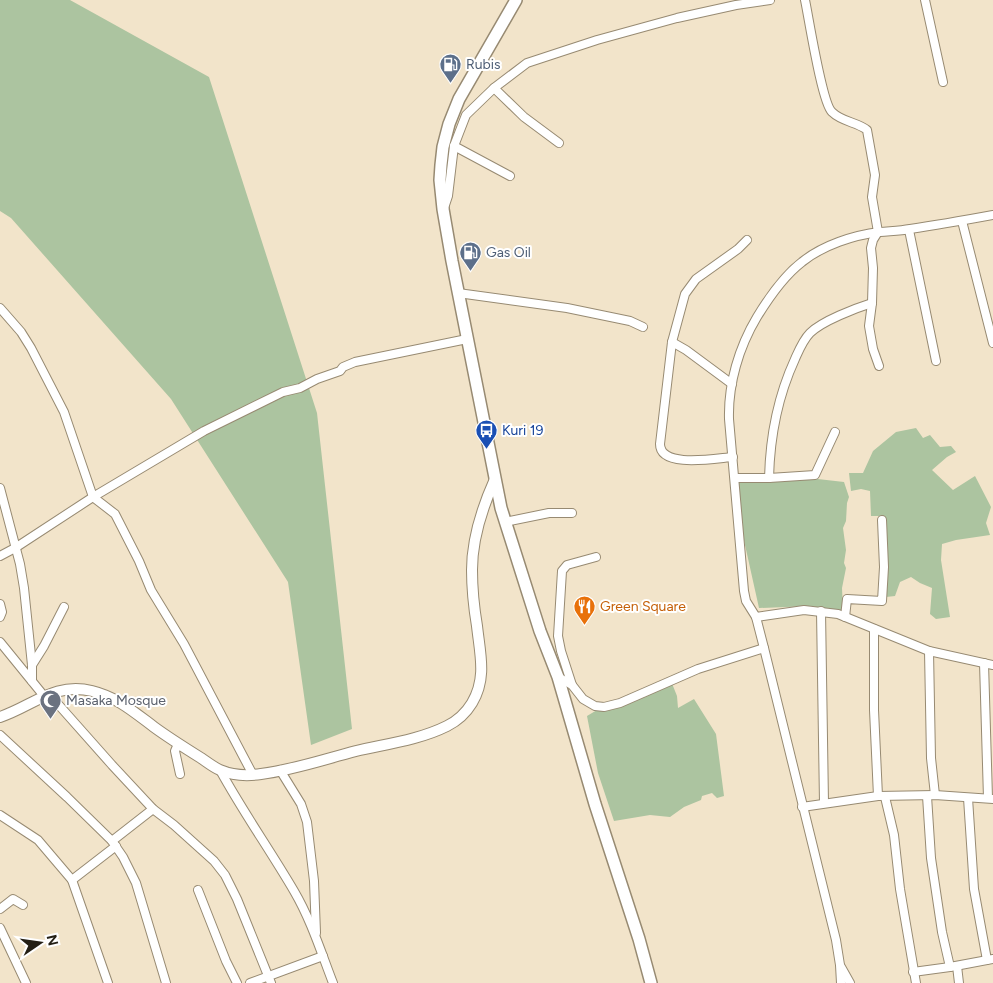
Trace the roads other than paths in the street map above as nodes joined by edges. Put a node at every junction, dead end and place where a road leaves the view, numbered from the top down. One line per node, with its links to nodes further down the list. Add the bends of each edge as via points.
1 (516, 0): 10 (highway, via 459,99 449,124 441,165)
2 (770, 0): 6 (street, via 677,18 531,61)
3 (805, 0): 14 (street, via 828,106 832,112 868,133 875,175 872,197)
4 (925, 0): 5 (street)
5 (943, 82)
6 (494, 88): 7 (street, via 524,117); 8 (street, via 466,115)
7 (559, 143)
8 (454, 146): 9 (street); 10 (street, via 448,196)
9 (510, 176)
10 (443, 210): 16 (highway)
11 (993, 215): 12 (street)
12 (962, 221): 13 (street); 22 (street)
13 (908, 230): 14 (street); 23 (street)
14 (878, 232): 17 (street, via 871,248); 25 (street, via 824,249 791,272 764,305 745,339)
15 (747, 240): 21 (street, via 690,287 681,306)
16 (458, 293): 19 (street, via 567,308 630,321); 20 (highway)
17 (872, 303): 24 (street, via 870,338); 29 (street, via 815,329 805,339 786,378 778,407)
18 (0, 308): 32 (street, via 21,332 60,404)
19 (643, 327)
20 (467, 339): 30 (highway); 32 (street, via 354,362 204,431)
21 (672, 342): 25 (street); 27 (street, via 660,448 677,460)
22 (993, 343)
23 (936, 360)
24 (879, 366)
25 (732, 384): 27 (street, via 728,406)
26 (835, 432): 29 (street, via 815,476)
27 (733, 457): 28 (street)
28 (735, 478): 29 (street); 42 (street, via 742,578 746,601)
29 (769, 478)
30 (495, 479): 35 (highway); 60 (main road, via 485,501 473,555 474,603 482,664 479,688 471,704 455,722 437,730)
31 (0, 488): 36 (street)
32 (93, 497): 36 (street); 62 (street, via 115,514 151,590 184,644)
33 (572, 513): 35 (street, via 549,513)
34 (882, 520): 43 (street, via 882,601 847,599)
35 (505, 522): 52 (highway)
36 (15, 548): 37 (street); 51 (street, via 24,588)
37 (0, 556)
38 (596, 557): 54 (street, via 567,565 562,571 558,636)
39 (0, 604): 44 (street)
40 (64, 606): 51 (street)
41 (821, 611): 42 (street, via 804,610); 43 (street); 67 (street)
42 (756, 617): 47 (street)
43 (845, 617): 45 (street)
44 (0, 618)
45 (874, 629): 48 (street); 64 (street, via 874,710)
46 (0, 642): 53 (street)
47 (764, 648): 54 (street, via 698,669 612,706 595,706); 68 (street)
48 (929, 651): 49 (street); 63 (street)
49 (984, 663): 50 (street); 66 (street)
50 (993, 665)
51 (32, 666): 53 (street)
52 (558, 677): 54 (street); 90 (highway)
53 (32, 681): 55 (street)
54 (572, 685)
55 (46, 695): 56 (main road); 58 (main road, via 77,690 103,694 124,704); 69 (street)
56 (0, 717)
57 (0, 735): 71 (street)
58 (178, 744): 59 (main road); 61 (street, via 175,756)
59 (220, 770): 62 (main road); 77 (street, via 294,892)
60 (280, 770): 62 (main road); 77 (street, via 307,822)
61 (180, 774)
62 (253, 775)
63 (931, 795): 64 (street); 65 (street); 81 (street, via 931,858 942,932)
64 (881, 797): 67 (street); 82 (street, via 894,835)
65 (968, 798): 66 (street); 79 (street, via 974,889)
66 (990, 798)
67 (824, 803): 68 (street)
68 (802, 808): 80 (street)
69 (153, 809): 71 (street); 83 (street, via 174,824 225,875)
70 (0, 814): 72 (street, via 38,840)
71 (114, 844): 72 (street); 86 (street, via 136,883)
72 (72, 880): 85 (street)
73 (198, 890): 87 (street)
74 (23, 905): 75 (street, via 13,899)
75 (0, 909)
76 (0, 928): 84 (street)
77 (316, 935): 78 (street)
78 (323, 956): 83 (street); 89 (street)
79 (990, 959): 81 (street)
80 (840, 965): 91 (street); 92 (street)
81 (954, 967): 82 (street); 94 (street)
82 (913, 972): 93 (street)
83 (269, 979): 88 (street)
84 (26, 983)
85 (108, 983)
86 (166, 983)
87 (237, 983)
88 (250, 983)
89 (333, 983)
90 (651, 983)
91 (841, 983)
92 (850, 983)
93 (916, 983)
94 (959, 983)

